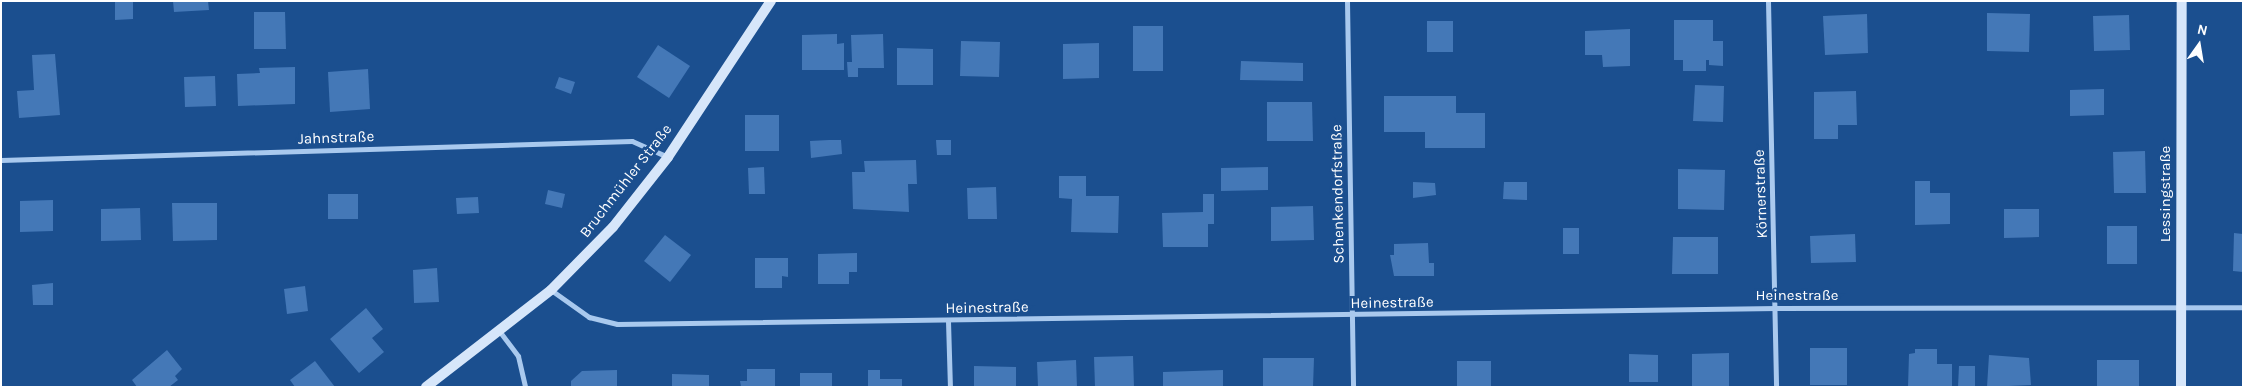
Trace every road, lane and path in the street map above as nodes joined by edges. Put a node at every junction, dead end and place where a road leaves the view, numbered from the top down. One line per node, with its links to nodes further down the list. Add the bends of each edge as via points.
1 (771, 1): 5 (street, Bruchmühler Straße)
2 (1347, 1): 11 (street, Schenkendorfstraße)
3 (1768, 1): 10 (street, Körnerstraße)
4 (2182, 1): 8 (street, Lessingstraße)
5 (668, 157): 6 (street, Jahnstraße, via 632,141); 7 (street, Bruchmühler Straße, via 613,227)
6 (1, 160)
7 (550, 290): 12 (street, Heinestraße, via 589,317 617,324); 13 (street, Bruchmühler Straße)
8 (2181, 307): 9 (street, Heinestraße); 10 (street, Heinestraße); 19 (street, Lessingstraße)
9 (2243, 307)
10 (1776, 308): 11 (street, Heinestraße); 18 (street, Körnerstraße)
11 (1352, 316): 12 (street, Heinestraße); 17 (street, Schenkendorfstraße)
12 (948, 320): 16 (street)
13 (500, 332): 14 (street, Bruchmühler Straße); 15 (street, via 518,356)
14 (426, 387)
15 (525, 387)
16 (950, 387)
17 (1353, 387)
18 (1776, 387)
19 (2181, 387)

